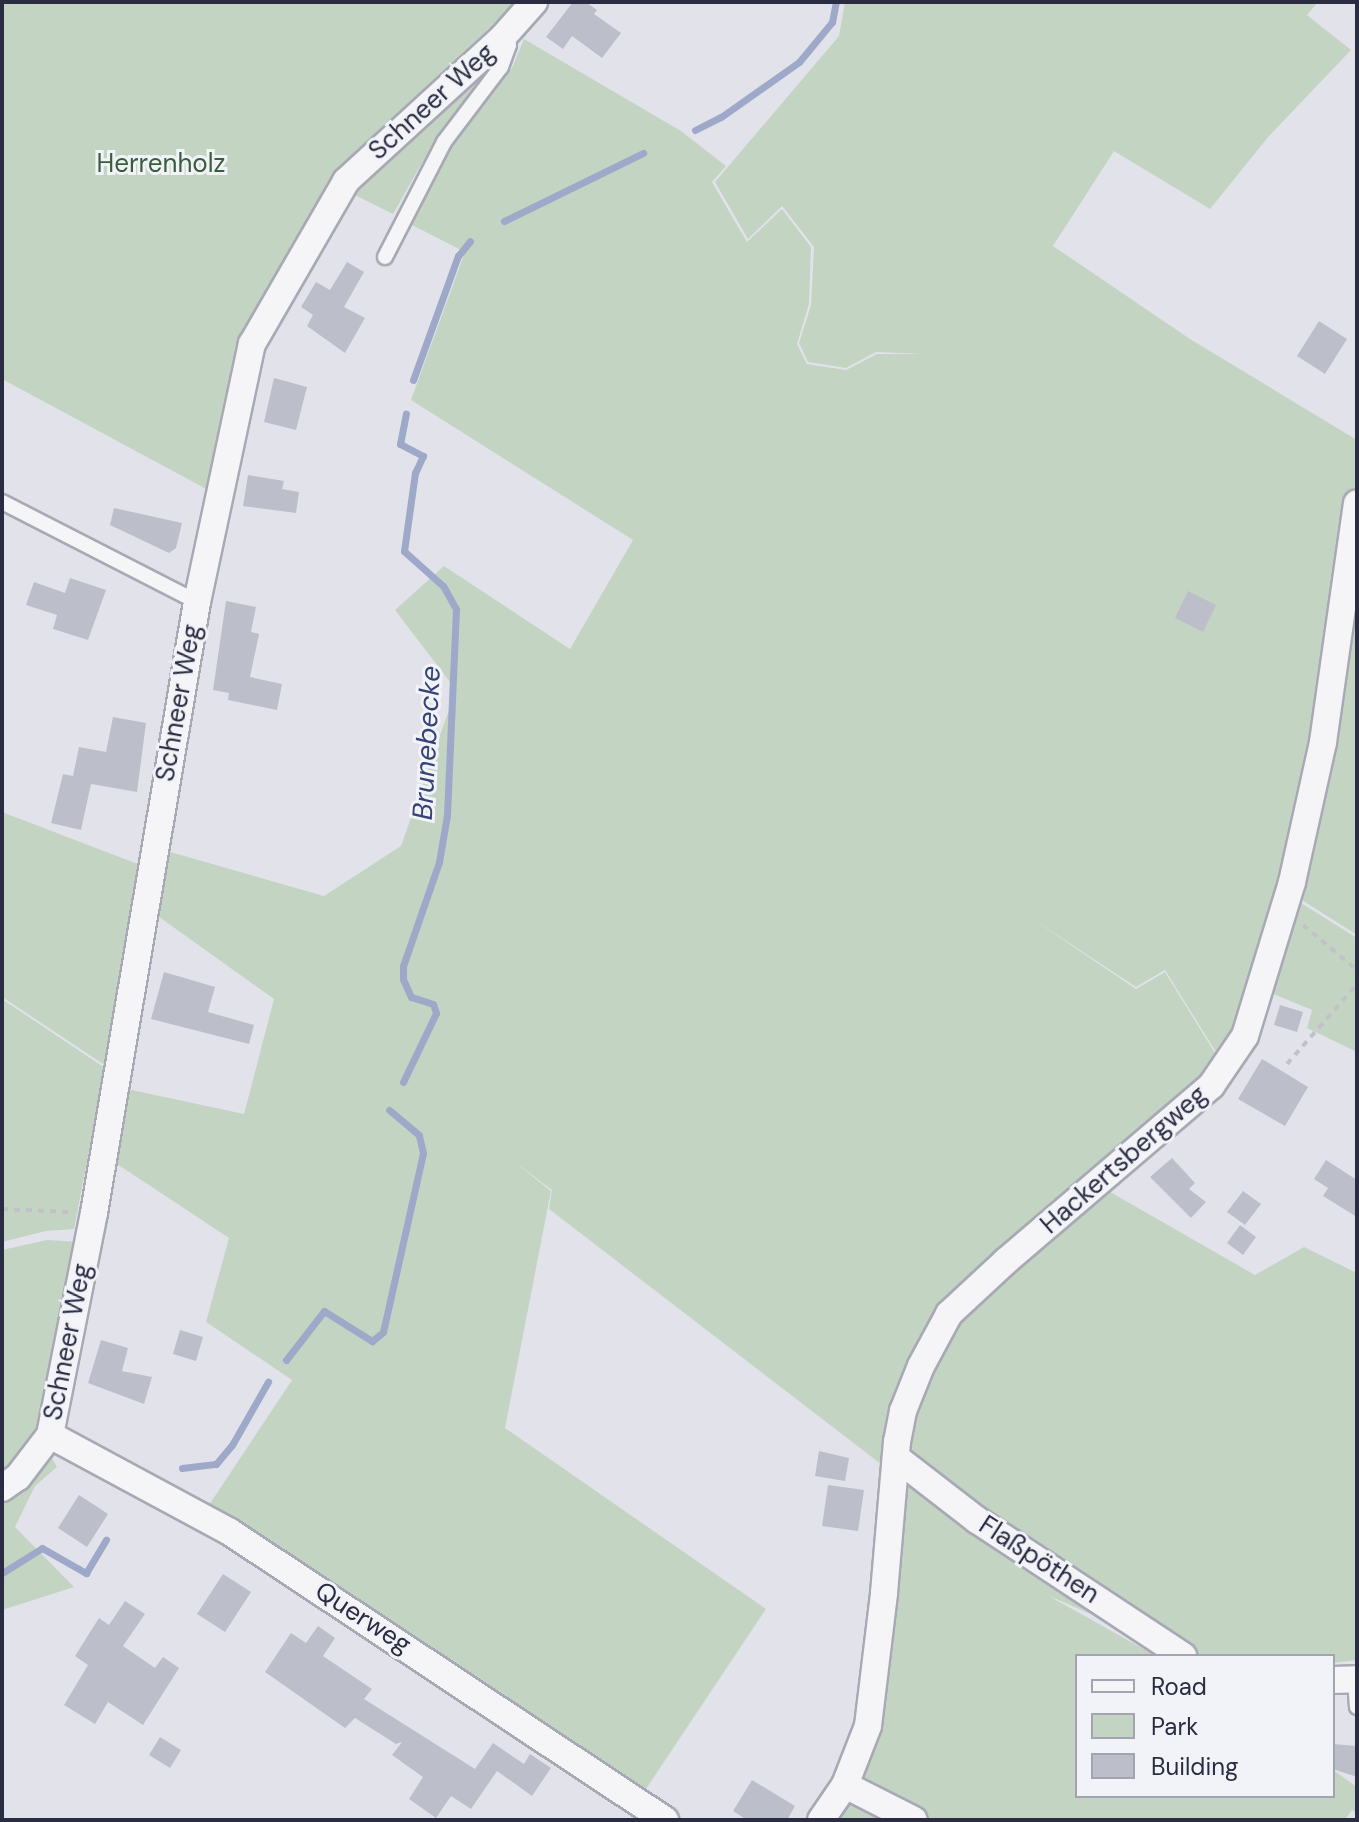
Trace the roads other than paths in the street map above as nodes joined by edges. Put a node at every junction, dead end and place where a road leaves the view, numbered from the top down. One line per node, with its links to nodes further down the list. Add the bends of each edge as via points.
1 (534, 2): 2 (street, Schneer Weg)
2 (503, 37): 3 (lane, via 509,45 501,67 444,142); 6 (street, Schneer Weg, via 346,181 252,344)
3 (385, 257)
4 (2, 502): 6 (lane)
5 (1357, 503): 8 (street, Hackertsbergweg, via 1323,742 1284,909 1235,1053 1211,1086 949,1314 903,1411)
6 (197, 602): 7 (street, Schneer Weg, via 94,1213)
7 (50, 1435): 9 (street, Schneer Weg, via 18,1477); 14 (street, Querweg, via 230,1532)
8 (898, 1459): 10 (street, Flaßpöthen, via 977,1520); 13 (street, Hackertsbergweg, via 868,1726)
9 (2, 1488)
10 (1180, 1654)
11 (1348, 1679): 12 (lane)
12 (1357, 1707)
13 (845, 1785): 15 (street, Hackertsbergweg); 16 (street)
14 (665, 1820)
15 (821, 1820)
16 (914, 1820)

